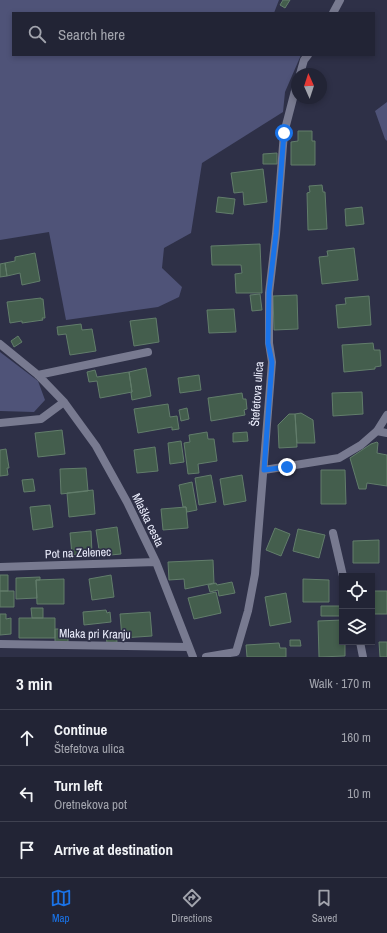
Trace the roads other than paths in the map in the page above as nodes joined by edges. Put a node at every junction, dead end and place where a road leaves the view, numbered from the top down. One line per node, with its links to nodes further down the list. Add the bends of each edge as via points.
1 (340, 0): 2 (street)
2 (334, 12)
3 (307, 56): 4 (street)
4 (302, 68)
5 (292, 104): 14 (street, Štefetova ulica, via 284,133 269,292 268,343 272,362)
6 (0, 344): 8 (street, Mlaška cesta)
7 (148, 352): 8 (street)
8 (38, 375): 9 (street, Mlaška cesta)
9 (64, 402): 11 (street, via 41,419); 16 (street, Mlaška cesta, via 96,446)
10 (387, 416): 12 (street)
11 (0, 423)
12 (377, 431): 13 (street); 14 (street, via 361,445 339,458)
13 (387, 433)
14 (264, 470): 23 (street, Štefetova ulica, via 255,574 236,652)
15 (333, 533): 18 (street)
16 (156, 562): 17 (street, Pot na Zelenec); 21 (street, Mlaška cesta)
17 (0, 567)
18 (342, 573)
19 (0, 644): 21 (street, Mlaka pri Kranju)
20 (361, 645): 24 (street)
21 (189, 648): 22 (street, Mlaška cesta)
22 (193, 657)
23 (206, 657)
24 (363, 657)

